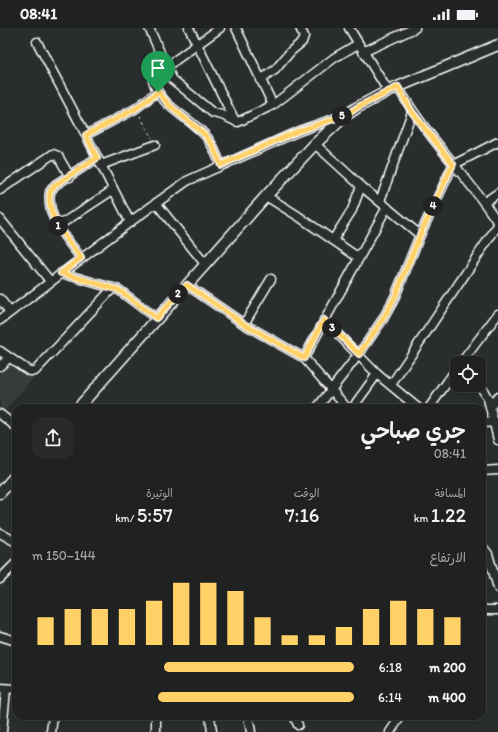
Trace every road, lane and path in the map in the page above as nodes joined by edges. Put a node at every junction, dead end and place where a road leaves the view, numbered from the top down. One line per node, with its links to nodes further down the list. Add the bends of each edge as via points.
1 (149, 28): 13 (street)
2 (189, 28): 9 (street)
3 (220, 28): 9 (street)
4 (236, 28): 14 (street)
5 (300, 28): 14 (street, via 304,36 302,42 290,51 275,70)
6 (349, 28): 10 (street)
7 (415, 28): 12 (street)
8 (37, 42): 23 (street)
9 (196, 44): 13 (street); 22 (street)
10 (358, 44): 12 (street); 18 (street, via 334,58)
11 (497, 47): 15 (main road)
12 (363, 52): 17 (street)
13 (167, 68): 16 (street, via 153,78); 22 (street, via 172,79 207,109)
14 (260, 80): 18 (street)
15 (398, 87): 17 (main road); 20 (street)
16 (158, 92): 19 (street); 29 (street, via 171,107 204,134 212,144)
17 (388, 92): 21 (main road)
18 (274, 105): 22 (street)
19 (135, 109): 23 (street); 26 (path)
20 (412, 112): 28 (street); 36 (street)
21 (346, 115): 25 (main road); 29 (street, via 298,131)
22 (236, 122)
23 (86, 135): 27 (street)
24 (498, 142): 28 (street)
25 (315, 144): 31 (street); 35 (main road)
26 (155, 145): 27 (street)
27 (99, 162): 30 (street); 33 (street)
28 (453, 164): 37 (street); 44 (street)
29 (221, 165): 38 (street, via 187,181)
30 (70, 177): 32 (street, via 58,156 53,154); 43 (street, via 55,185 50,192 50,210)
31 (361, 186): 36 (street); 45 (street, via 352,210)
32 (0, 190)
33 (113, 190): 41 (street); 43 (street)
34 (498, 193): 37 (street)
35 (266, 196): 45 (street); 48 (main road)
36 (380, 202): 39 (street)
37 (485, 202): 42 (street)
38 (156, 203): 41 (street); 48 (street)
39 (387, 208): 44 (street); 47 (street)
40 (0, 219): 51 (street)
41 (130, 222): 46 (street)
42 (498, 224): 68 (street)
43 (58, 226): 46 (street)
44 (420, 235): 61 (street, via 394,299)
45 (333, 240): 47 (street)
46 (81, 258): 49 (street)
47 (359, 258): 58 (street)
48 (205, 264): 52 (main road)
49 (61, 273): 51 (street); 53 (street)
50 (270, 279): 59 (street)
51 (50, 281): 54 (street)
52 (187, 285): 55 (main road); 59 (street)
53 (113, 288): 55 (street); 63 (street, via 35,371 29,371)
54 (4, 305): 57 (street)
55 (156, 318): 72 (main road)
56 (497, 318): 62 (street)
57 (0, 320)
58 (324, 320): 61 (street); 64 (street)
59 (244, 324): 64 (street)
60 (0, 351): 63 (street)
61 (359, 354): 66 (street); 69 (street)
62 (466, 356)
63 (8, 358): 65 (street)
64 (304, 358): 69 (street)
65 (0, 366)
66 (377, 374): 68 (street); 75 (street)
67 (450, 378): 77 (street)
68 (391, 385): 76 (street)
69 (331, 388): 73 (street); 74 (street)
70 (483, 392): 78 (street)
71 (498, 397): 78 (street)
72 (81, 404)
73 (320, 404)
74 (345, 404)
75 (357, 404)
76 (413, 404)
77 (432, 404)
78 (490, 407): 80 (street)
79 (0, 414): 82 (street)
80 (496, 422): 81 (street); 83 (street)
81 (486, 423)
82 (12, 424)
83 (498, 440)
84 (498, 470): 85 (street)
85 (486, 471)
86 (12, 480): 87 (main road)
87 (0, 493)
88 (0, 533): 89 (street)
89 (12, 540)
90 (486, 551): 93 (street)
91 (12, 567): 92 (street)
92 (0, 579)
93 (498, 588)
94 (498, 610): 95 (street)
95 (486, 611)
96 (1, 638): 97 (street)
97 (12, 640)
98 (3, 688): 106 (street)
99 (52, 720): 107 (street)
100 (156, 720): 108 (street)
101 (210, 720): 109 (street)
102 (249, 720): 110 (street)
103 (296, 720): 105 (street)
104 (398, 720): 111 (street)
105 (298, 725)
106 (2, 732)
107 (51, 732)
108 (156, 732)
109 (212, 732)
110 (251, 732)
111 (390, 732)

